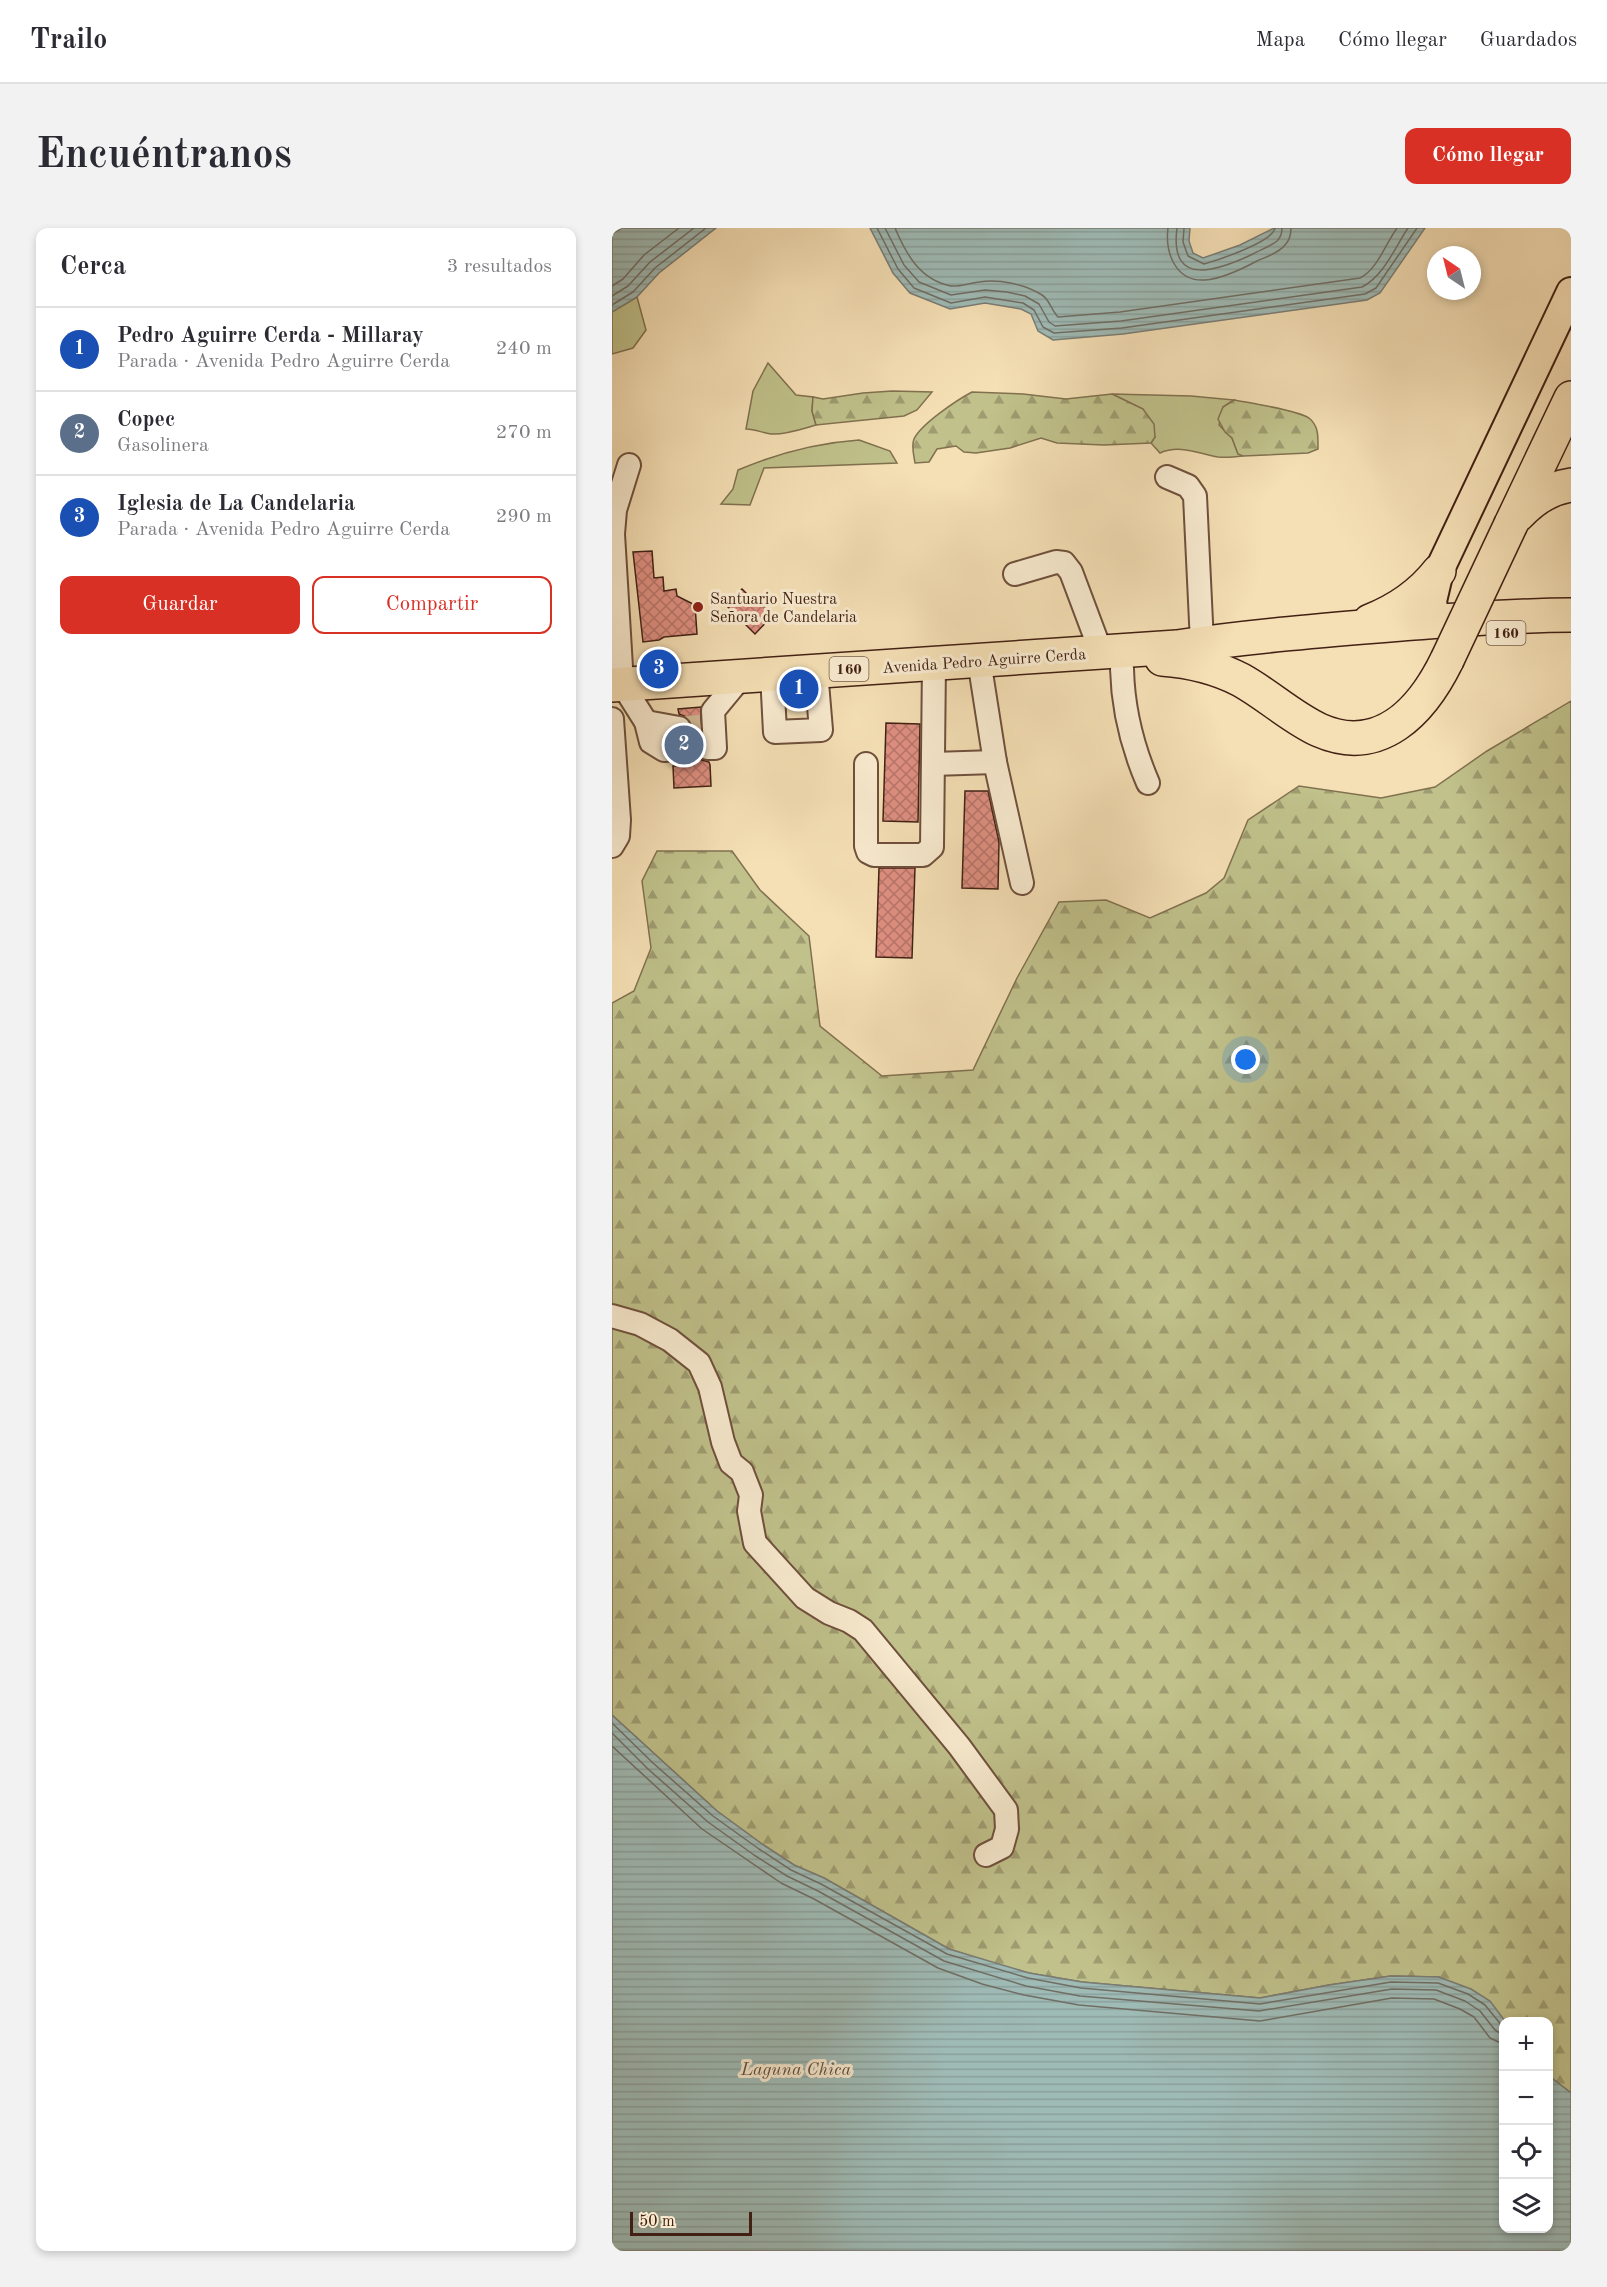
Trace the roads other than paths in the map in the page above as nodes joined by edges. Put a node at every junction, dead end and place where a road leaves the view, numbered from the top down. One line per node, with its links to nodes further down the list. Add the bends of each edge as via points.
1 (1571, 292): 7 (main road)
2 (1571, 398): 6 (highway)
3 (629, 465): 21 (street, via 615,510 613,534)
4 (1167, 477): 15 (street, via 1188,486 1195,496)
5 (1571, 485): 6 (highway, via 1544,494)
6 (1511, 524): 14 (highway, bridge)
7 (1439, 571): 12 (highway, via 1407,602); 14 (main road, via 1432,601)
8 (1014, 574): 17 (street, via 1064,563)
9 (1571, 605): 10 (highway)
10 (1539, 615): 11 (highway, Avenida Pedro Aguirre Cerda); 14 (highway, Avenida Pedro Aguirre Cerda)
11 (1571, 615)
12 (1349, 628): 14 (highway, Avenida Pedro Aguirre Cerda / 160); 15 (highway, Avenida Pedro Aguirre Cerda / 160)
13 (1571, 629): 14 (highway, Avenida Pedro Aguirre Cerda / 160)
14 (1441, 640): 15 (highway, Avenida Pedro Aguirre Cerda / 160, via 1278,650); 17 (highway, via 1433,687 1422,701 1380,734 1361,738 1318,729 1295,715 1209,680)
15 (1189, 645): 17 (highway, Avenida Pedro Aguirre Cerda / 160)
16 (979, 660): 17 (highway, Avenida Pedro Aguirre Cerda / 160, via 1023,657); 18 (highway, Avenida Pedro Aguirre Cerda / 160); 25 (street)
17 (1111, 661): 28 (street)
18 (934, 663): 19 (highway, Avenida Pedro Aguirre Cerda / 160); 27 (street)
19 (816, 671): 20 (highway, Avenida Pedro Aguirre Cerda / 160); 20 (street, via 821,729 775,732)
20 (757, 675): 21 (highway, Avenida Pedro Aguirre Cerda / 160); 24 (street, via 713,711 710,725 715,748)
21 (617, 684): 23 (street, via 646,722 651,742 664,750)
22 (612, 718): 29 (street, via 619,820 618,836)
23 (680, 739)
24 (708, 748)
25 (995, 762): 27 (street); 30 (street)
26 (866, 764): 27 (street, via 868,852 923,855 932,847)
27 (933, 764)
28 (1148, 783)
29 (612, 846)
30 (1022, 883)
31 (612, 1316): 32 (street, via 640,1324 699,1363 710,1387 731,1463 742,1472 751,1495 749,1511 755,1543 805,1598 863,1629 991,1788 1006,1810 1007,1829 1002,1847)
32 (986, 1856)

